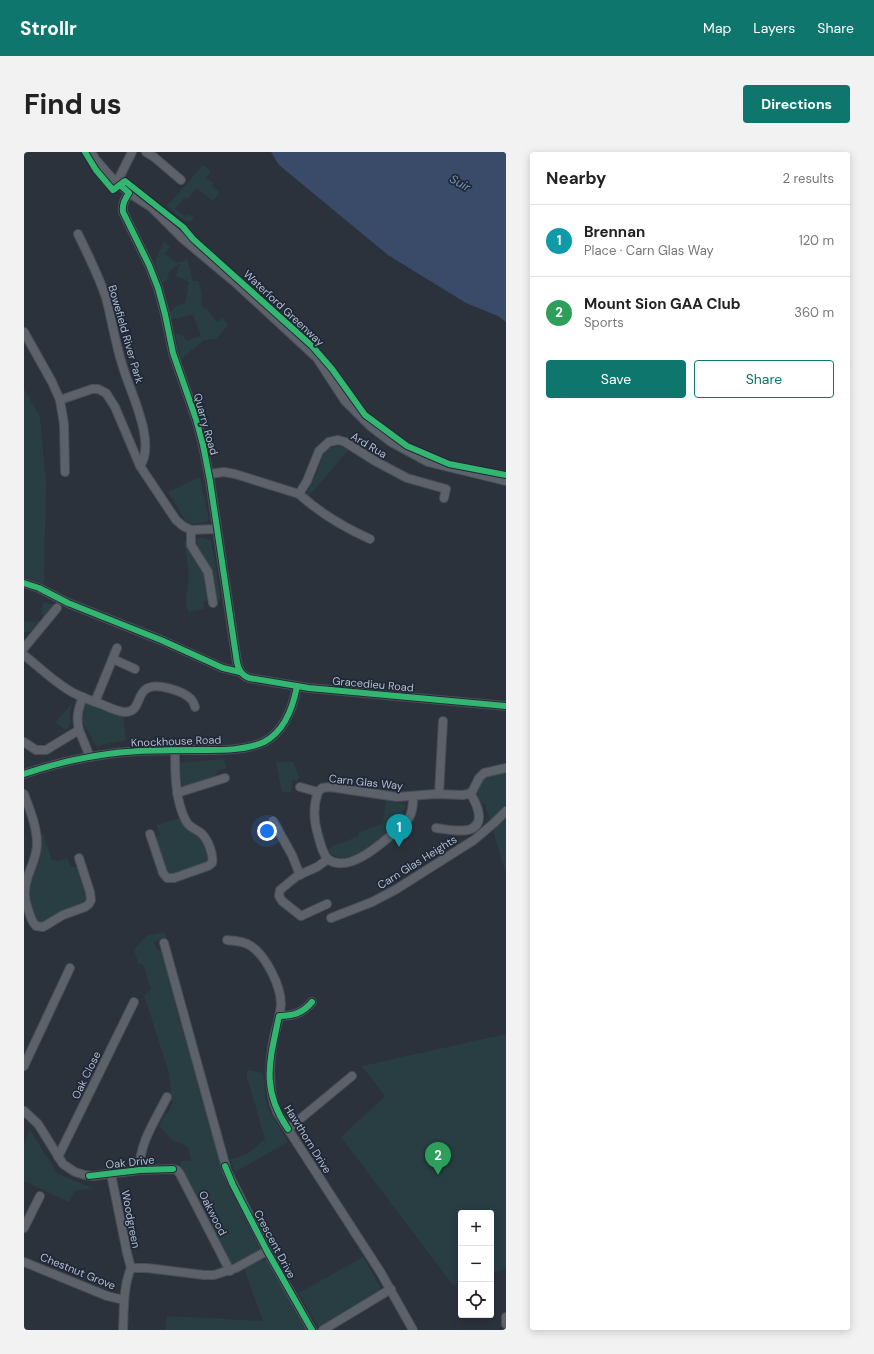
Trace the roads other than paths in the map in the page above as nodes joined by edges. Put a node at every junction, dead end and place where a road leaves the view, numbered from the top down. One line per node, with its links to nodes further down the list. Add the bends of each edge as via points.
1 (132, 152): 5 (street)
2 (146, 152): 4 (street)
3 (92, 154): 5 (street)
4 (181, 180)
5 (117, 182): 6 (street)
6 (129, 193): 12 (street, Quarry Road, via 123,204 123,212 158,288 173,353 198,426); 13 (street, via 151,207 182,238 307,348 322,365 345,401 378,433 428,462)
7 (78, 234): 10 (street, Bowefield River Park, via 104,293 121,361 141,420 146,449 145,458)
8 (24, 332): 9 (street)
9 (60, 400): 10 (street, via 92,389 106,393 115,407); 11 (street, via 64,424)
10 (140, 466): 17 (street, via 176,520)
11 (65, 472)
12 (209, 474): 14 (street, via 235,474); 16 (street, Quarry Road)
13 (506, 481)
14 (299, 494): 15 (street, Ard Rua, via 319,451 329,442 338,440 407,478 446,489); 18 (street, via 325,515)
15 (444, 498)
16 (217, 529): 17 (street); 28 (street, Quarry Road)
17 (191, 530): 20 (street, via 191,545 208,572)
18 (370, 539)
19 (24, 583): 28 (street, Gracedieu Road, via 223,668)
20 (213, 603)
21 (57, 608): 22 (street)
22 (27, 639): 23 (street)
23 (24, 648)
24 (117, 648): 26 (street)
25 (24, 654): 30 (street, via 60,685)
26 (113, 659): 27 (street); 31 (street)
27 (135, 669)
28 (240, 672): 29 (street, Gracedieu Road, via 249,678)
29 (297, 686): 32 (street, Gracedieu Road); 37 (street, Knockhouse Road, via 287,719 277,732 264,741 234,749)
30 (83, 697): 31 (street); 35 (street, via 77,713)
31 (95, 702): 33 (street, via 129,712 137,706 145,690 160,686 188,696)
32 (506, 706)
33 (195, 707)
34 (443, 721): 47 (street)
35 (79, 730): 36 (street, via 46,750 36,750); 38 (street)
36 (24, 742)
37 (175, 750): 38 (street, Knockhouse Road); 44 (street)
38 (90, 757): 40 (street, Knockhouse Road)
39 (506, 768): 45 (street, via 482,774)
40 (24, 774)
41 (225, 778): 44 (street)
42 (300, 787): 43 (street, Carn Glas Way)
43 (318, 792): 48 (street, Carn Glas Way, via 322,788 330,788 390,797); 55 (street, Carn Glas Way, via 316,824 320,843)
44 (177, 793): 53 (street, via 186,823 205,838 212,863 174,878 167,878)
45 (470, 793): 47 (street, Carn Glas Way); 52 (street, via 479,809 478,821 474,826 465,830)
46 (24, 794): 50 (street)
47 (439, 794): 48 (street, Carn Glas Way)
48 (413, 797): 55 (street, Carn Glas Way, via 408,820 375,849 348,862 338,863)
49 (506, 811): 58 (street, Carn Glas Heights, via 480,835 395,890)
50 (27, 813): 54 (street, via 36,832 37,848 25,895 36,926 43,927 63,915 85,907 90,902 91,895)
51 (273, 821): 56 (street)
52 (436, 828)
53 (150, 834)
54 (79, 858)
55 (328, 859): 56 (street)
56 (300, 875): 57 (street, via 280,890 279,896 282,901 301,916)
57 (327, 904)
58 (331, 918)
59 (227, 940): 64 (street, Hawthorn Drive, via 244,942 258,952 278,989)
60 (164, 943): 76 (street, Crescent Drive, via 225,1166)
61 (70, 968): 65 (street)
62 (134, 1002): 70 (street, Oak Close)
63 (312, 1002): 64 (street, via 300,1013)
64 (279, 1016): 69 (street, Hawthorn Drive, via 271,1056 270,1077 274,1105)
65 (24, 1066)
66 (352, 1076): 69 (street)
67 (167, 1097): 72 (street, via 143,1145)
68 (24, 1111): 70 (street, Oak Drive, via 38,1124)
69 (288, 1128): 80 (street, Hawthorn Drive)
70 (58, 1157): 73 (street, Oak Drive, via 66,1167 79,1174)
71 (173, 1169): 72 (street, Oak Drive); 79 (street, Oakwood, via 180,1174)
72 (140, 1170): 73 (street, Oak Drive)
73 (111, 1174): 78 (street, Woodgreen)
74 (40, 1196): 75 (street)
75 (24, 1228)
76 (266, 1251): 79 (street); 85 (street, Crescent Drive)
77 (24, 1262): 81 (street, Chestnut Grove, via 107,1296)
78 (131, 1268): 79 (street, via 209,1275); 81 (street)
79 (230, 1271)
80 (391, 1289): 86 (street); 87 (street, Hawthorn Drive)
81 (124, 1300): 84 (street)
82 (506, 1317): 83 (street)
83 (506, 1324)
84 (122, 1330)
85 (312, 1330)
86 (323, 1330)
87 (413, 1330)

